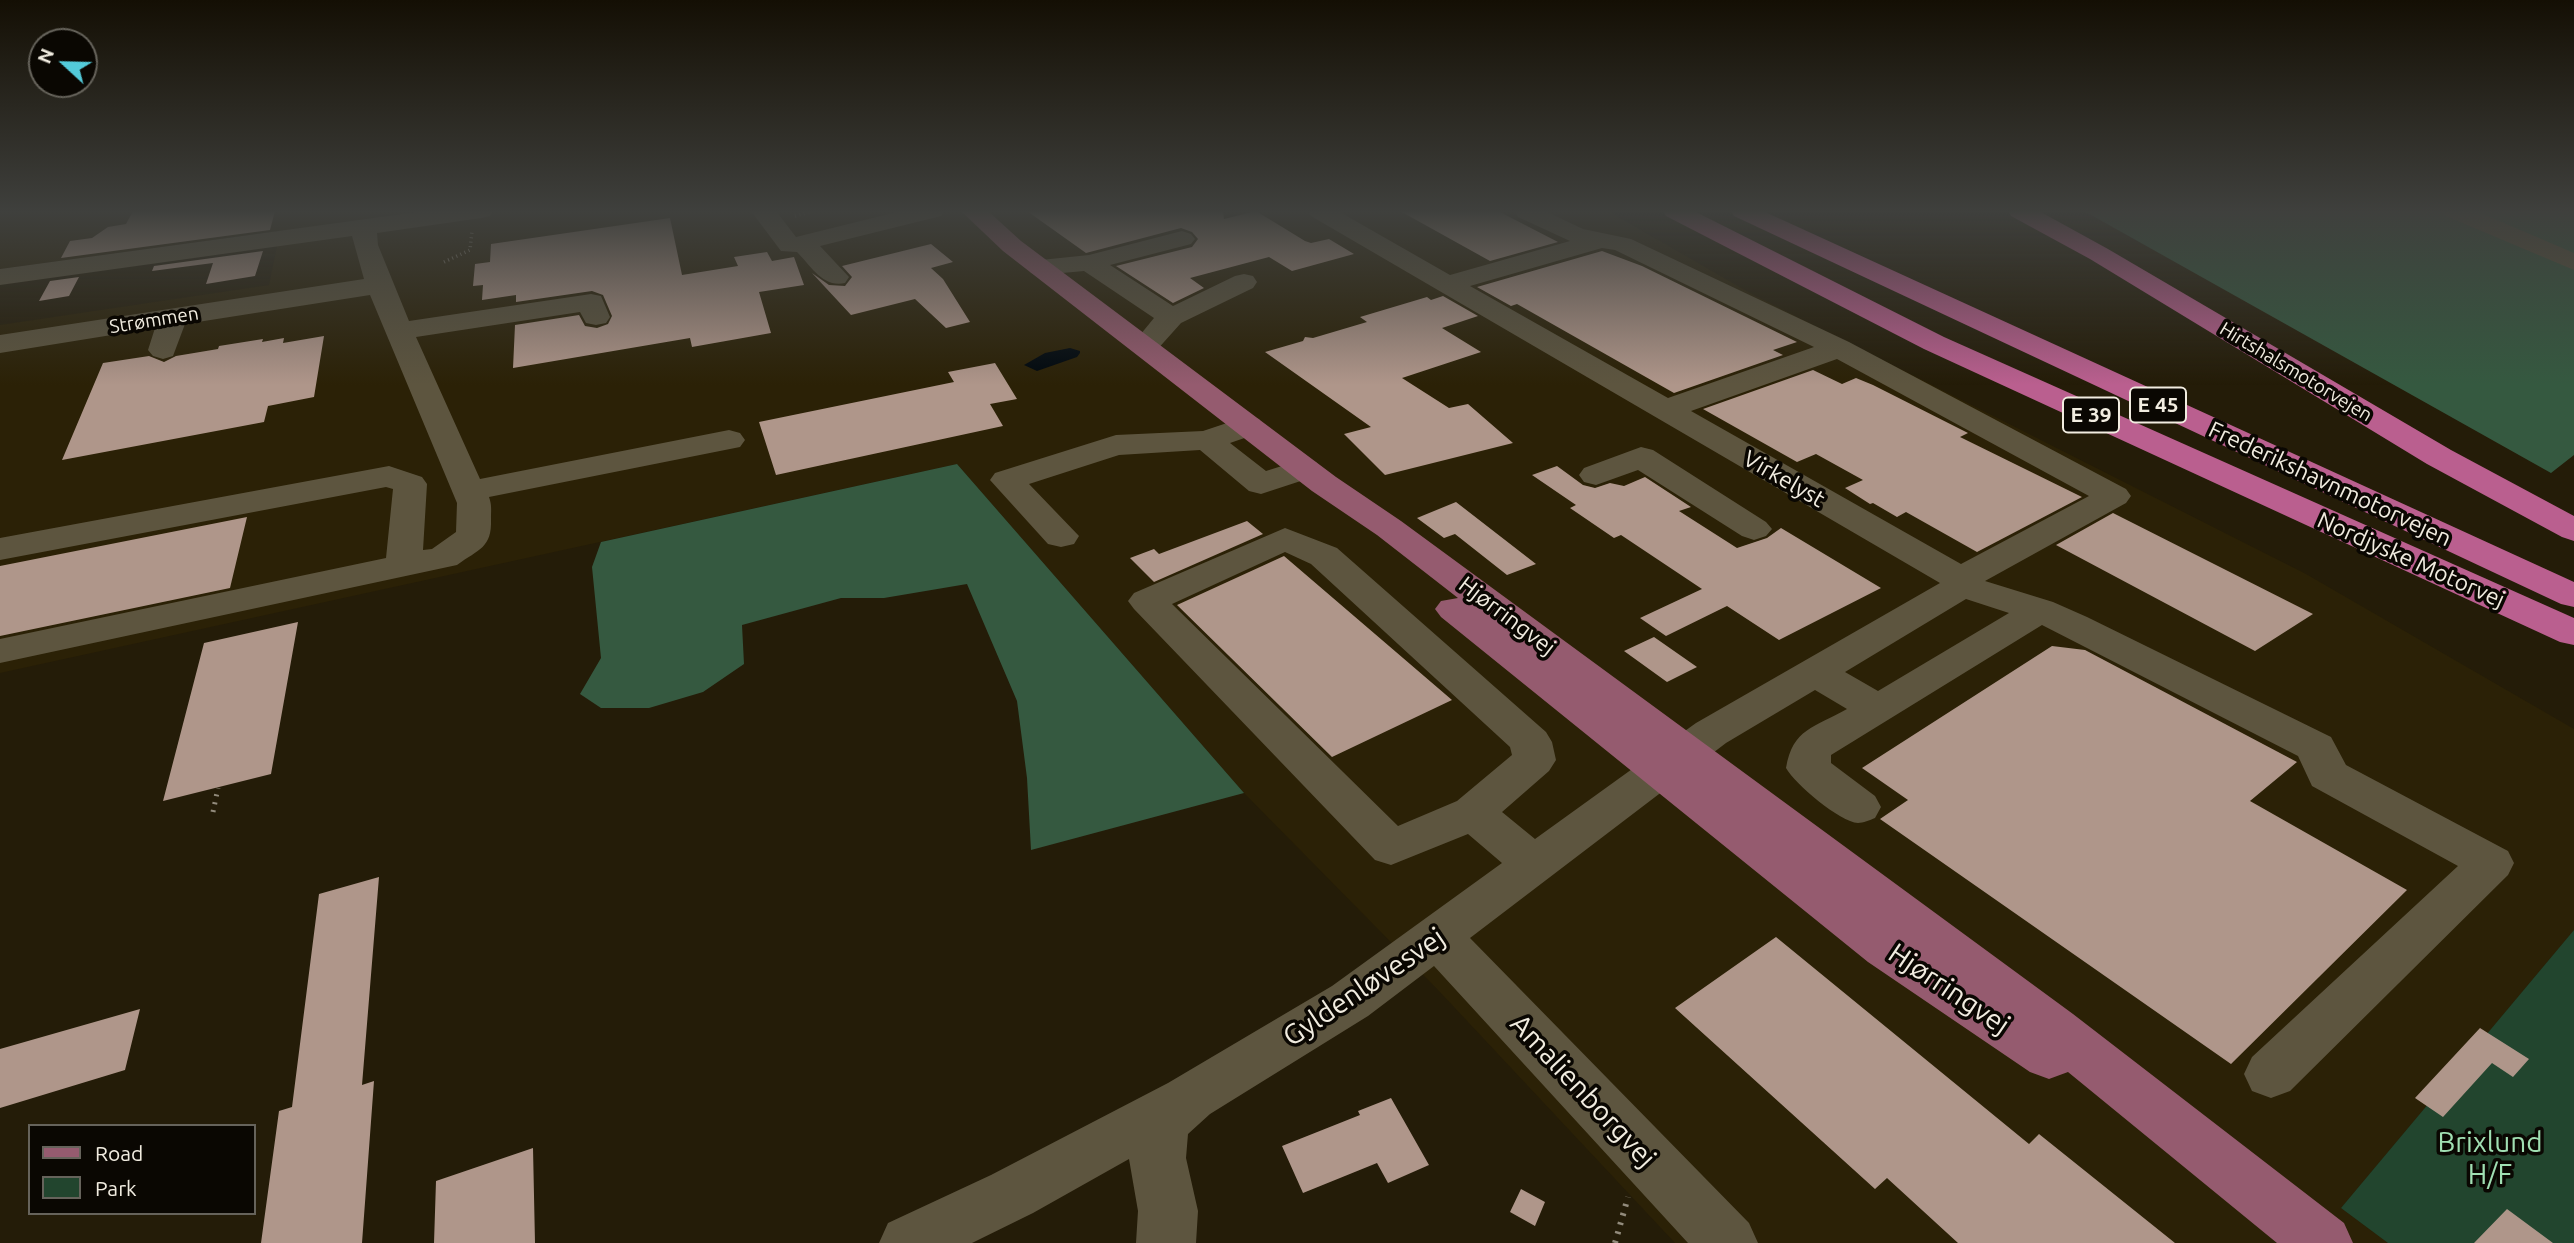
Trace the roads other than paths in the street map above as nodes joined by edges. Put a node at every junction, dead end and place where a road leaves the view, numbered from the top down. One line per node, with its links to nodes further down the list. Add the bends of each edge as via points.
1 (58, 269): 15 (street)
2 (373, 269): 19 (street)
3 (828, 269): 16 (street)
4 (1043, 269): 25 (main road, Hjørringvej)
5 (1099, 269): 22 (street)
6 (1421, 269): 18 (street, Virkelyst)
7 (1499, 269): 18 (street)
8 (1674, 269): 27 (street)
9 (1782, 269): 24 (highway)
10 (1789, 269): 24 (highway, E 39)
11 (1817, 269): 38 (highway, Frederikshavnmotorvejen / E 45)
12 (1868, 269): 46 (highway, Frederikshavnmotorvejen / E 45)
13 (2108, 269): 29 (highway)
14 (2124, 269): 29 (highway, Hirtshalsmotorvejen)
15 (0, 277)
16 (836, 277)
17 (1244, 282): 22 (street)
18 (1447, 284): 30 (street, Virkelyst)
19 (379, 285): 20 (street, Strømmen); 23 (street)
20 (173, 317): 26 (street, Strømmen); 28 (street)
21 (596, 317): 23 (street, via 591,302)
22 (1171, 317): 25 (street)
23 (403, 341): 39 (street)
24 (1934, 343): 38 (highway, E 39)
25 (1145, 346): 31 (main road, Hjørringvej)
26 (2, 347)
27 (1839, 348): 30 (street); 45 (street, via 2114,496)
28 (163, 350)
29 (2307, 379): 41 (highway, Hirtshalsmotorvejen)
30 (1665, 410): 34 (street, Virkelyst)
31 (1248, 426): 33 (street); 36 (main road, Hjørringvej)
32 (729, 440): 39 (street)
33 (1207, 440): 36 (street, via 1261,484); 42 (street, via 1116,445 1007,480)
34 (1740, 453): 37 (street); 45 (street, Virkelyst)
35 (1596, 475): 37 (street, via 1641,457)
36 (1314, 476): 52 (main road, Hjørringvej, via 1389,528)
37 (1673, 478): 40 (street)
38 (2247, 486): 48 (highway, Nordjyske Motorvej / E 45)
39 (469, 491): 44 (street, via 474,503 474,536 444,557)
40 (1754, 529)
41 (2574, 530)
42 (1060, 536)
43 (0, 548): 44 (street, via 389,476 410,484)
44 (404, 565): 49 (street)
45 (1961, 583): 47 (street, Virkelyst); 50 (street)
46 (2574, 596)
47 (2040, 610): 51 (street); 57 (street, Virkelyst, via 2316,747 2328,775 2491,863)
48 (2574, 633)
49 (0, 651)
50 (1815, 672): 51 (street); 52 (street, via 1711,733)
51 (1878, 710): 53 (street, via 1811,748 1808,768)
52 (1673, 761): 55 (street, Gyldenløvesvej); 62 (main road, Hjørringvej, via 1886,948 2252,1189)
53 (1860, 807)
54 (1473, 813): 54 (street, via 1534,760 1531,742 1324,555 1285,539 1147,601 1391,848); 55 (street)
55 (1535, 865): 56 (street, Gyldenløvesvej)
56 (1439, 938): 58 (street, Gyldenløvesvej, via 1350,1001); 61 (street, Amalienborgvej)
57 (2271, 1074)
58 (1191, 1097): 59 (street); 60 (street, Gyldenløvesvej, via 1168,1117 1158,1138 1157,1158 1168,1211)
59 (909, 1243)
60 (1166, 1243)
61 (1728, 1243)
62 (2323, 1243)

